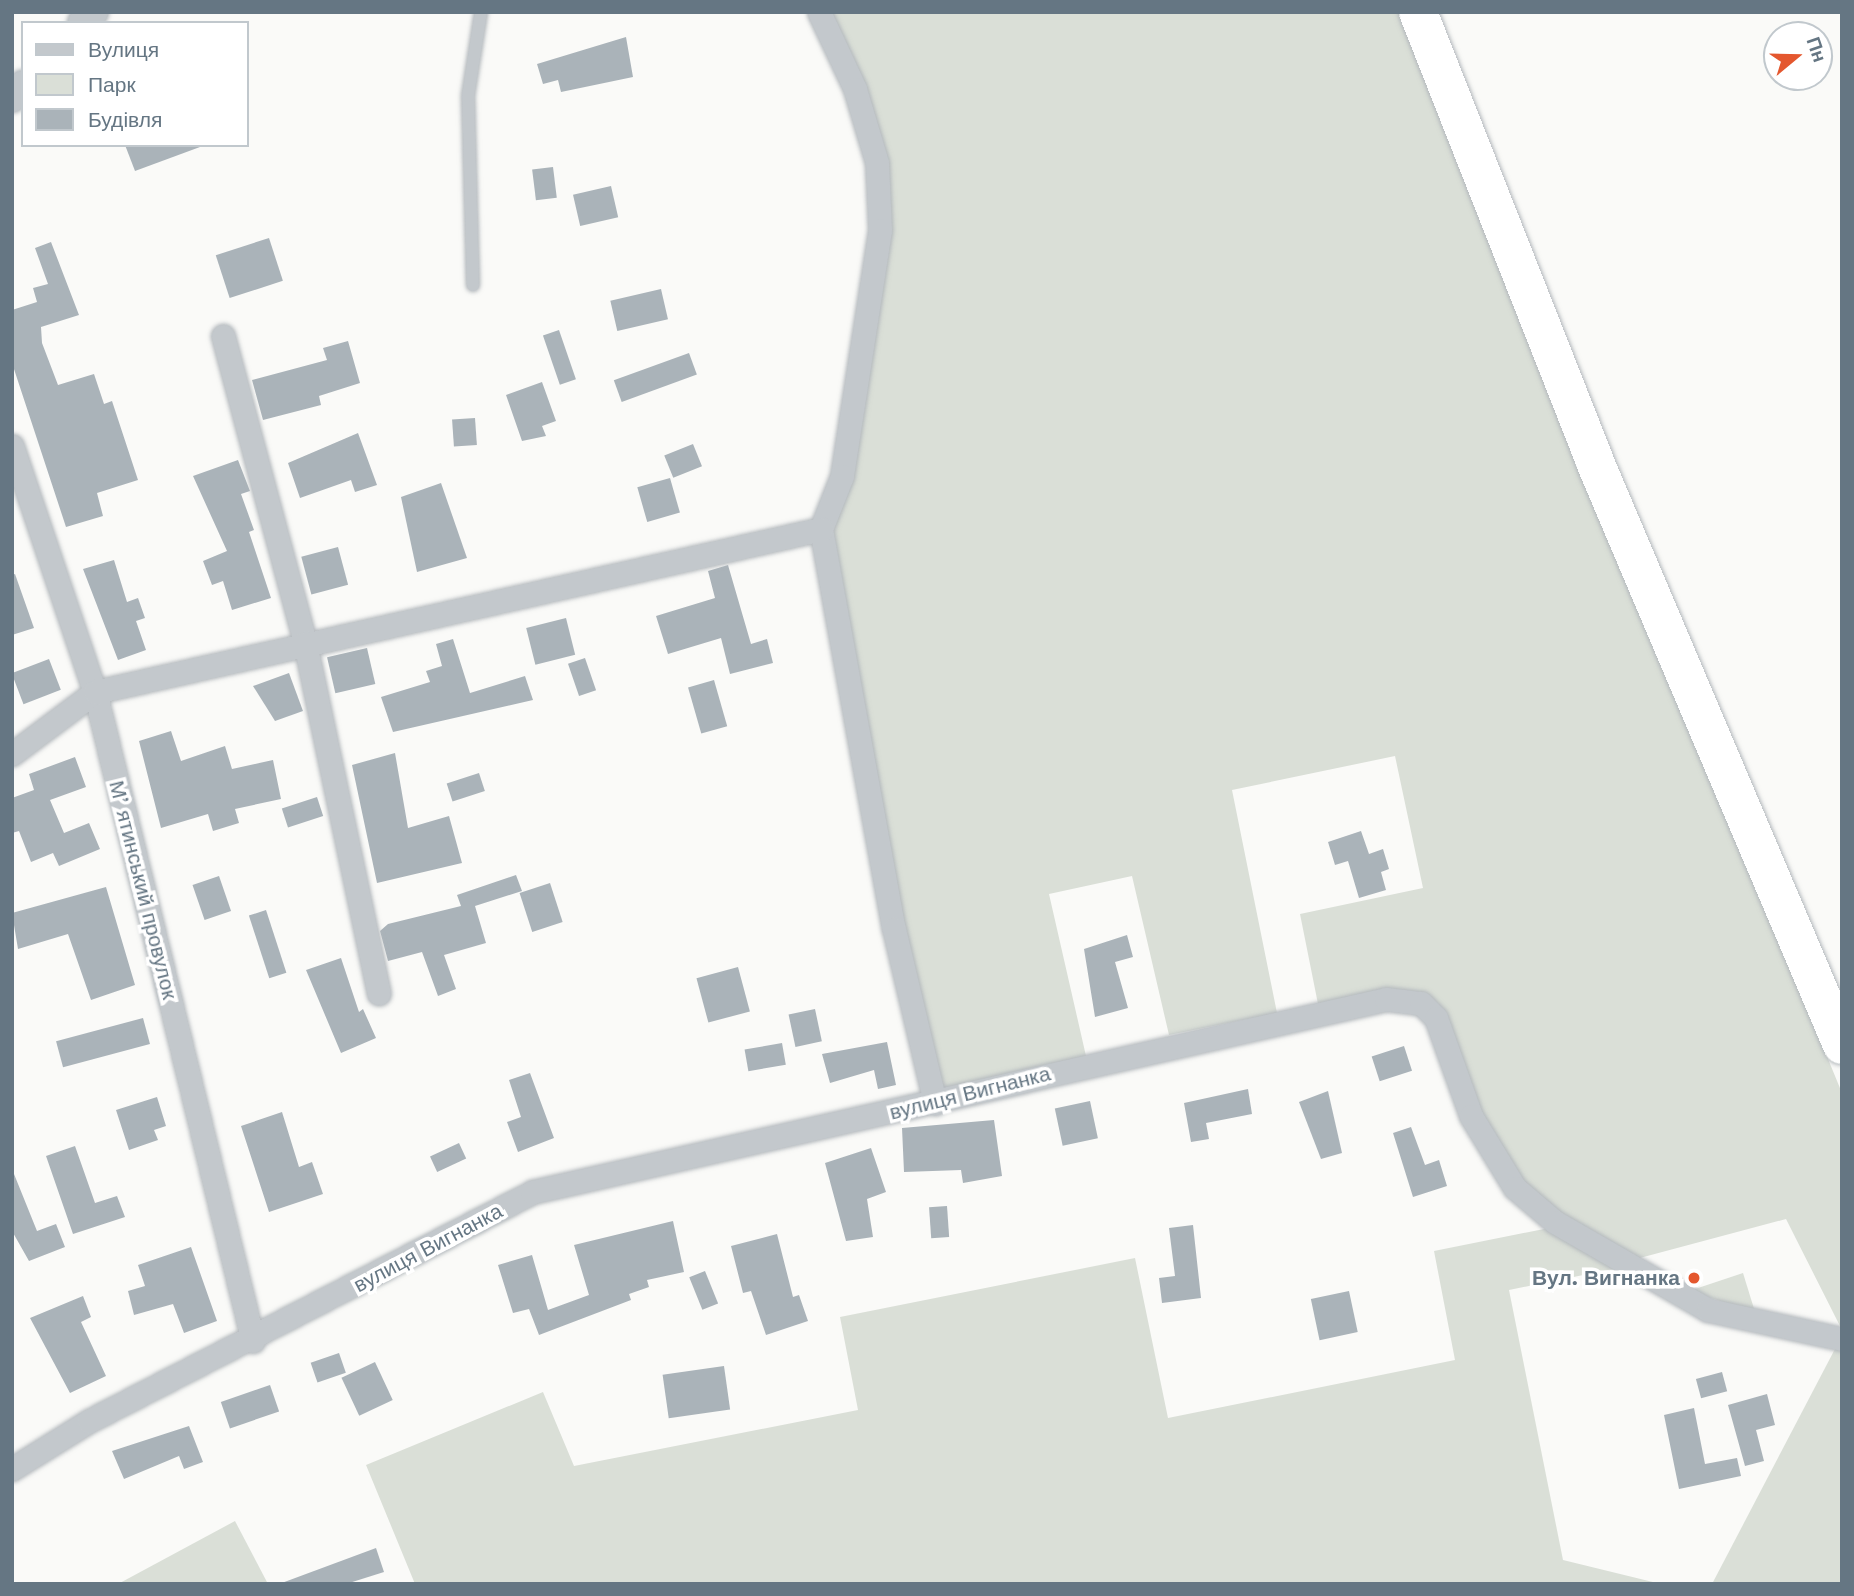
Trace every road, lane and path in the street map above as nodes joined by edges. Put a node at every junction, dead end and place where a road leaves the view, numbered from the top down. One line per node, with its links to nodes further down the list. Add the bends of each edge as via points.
1 (481, 12): 4 (lane, via 468,96)
2 (819, 12): 8 (street, via 855,89 877,163 880,230 842,476)
3 (1418, 12): 13 (highway, via 1595,462)
4 (473, 285)
5 (223, 336): 9 (street)
6 (12, 446): 7 (street, Мʼятинський провулок)
7 (19, 488): 10 (street, Мʼятинський провулок)
8 (821, 529): 9 (street); 14 (street, via 894,929)
9 (305, 643): 10 (street); 12 (street)
10 (95, 692): 11 (street); 16 (street, Мʼятинський провулок)
11 (12, 754)
12 (379, 993)
13 (1842, 1045)
14 (935, 1103): 15 (street, вулиця Вигнанка, via 1211,1035 1386,999 1421,1003 1436,1018 1471,1116 1515,1188 1555,1222 1708,1310); 16 (street, вулиця Вигнанка, via 532,1192)
15 (1842, 1339)
16 (253, 1342): 17 (street, вулиця Вигнанка, via 89,1422)
17 (12, 1468)

